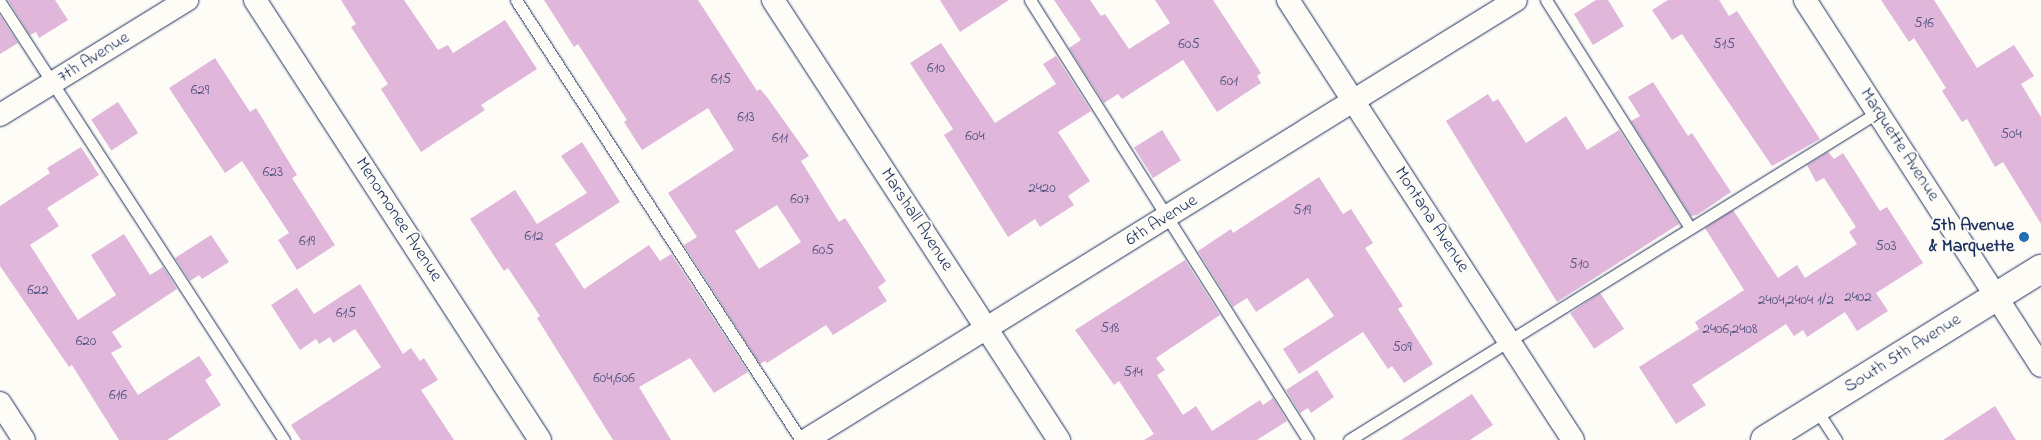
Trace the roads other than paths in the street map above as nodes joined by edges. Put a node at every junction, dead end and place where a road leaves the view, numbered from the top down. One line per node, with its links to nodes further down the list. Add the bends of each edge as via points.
1 (187, 0): 11 (street, 7th Avenue)
2 (255, 0): 26 (street, Menomonee Avenue)
3 (516, 0): 27 (lane)
4 (773, 0): 19 (street, Marshall Avenue)
5 (1030, 0): 15 (lane)
6 (1288, 0): 12 (street, Montana Avenue)
7 (1516, 0): 12 (street, 6th Avenue)
8 (1546, 0): 16 (lane)
9 (1805, 0): 13 (street, Marquette Avenue)
10 (0, 2): 11 (lane)
11 (52, 83): 14 (street, 7th Avenue); 25 (lane)
12 (1354, 102): 15 (street, 6th Avenue); 20 (street, Montana Avenue)
13 (1878, 112): 16 (lane); 18 (street, Marquette Avenue)
14 (0, 115)
15 (1169, 217): 19 (street, 6th Avenue); 30 (lane)
16 (1690, 228): 20 (lane)
17 (2041, 269): 18 (street, South 5th Avenue)
18 (1996, 297): 21 (street, Marquette Avenue); 23 (street, South 5th Avenue)
19 (986, 329): 28 (street, 6th Avenue); 29 (street, Marshall Avenue)
20 (1511, 342): 31 (lane); 32 (street, Montana Avenue)
21 (2041, 366)
22 (0, 402): 24 (street)
23 (1816, 408): 33 (street, South 5th Avenue); 34 (lane)
24 (24, 440)
25 (284, 440)
26 (540, 440)
27 (801, 440)
28 (806, 440)
29 (1059, 440)
30 (1308, 440)
31 (1350, 440)
32 (1573, 440)
33 (1765, 440)
34 (1836, 440)

